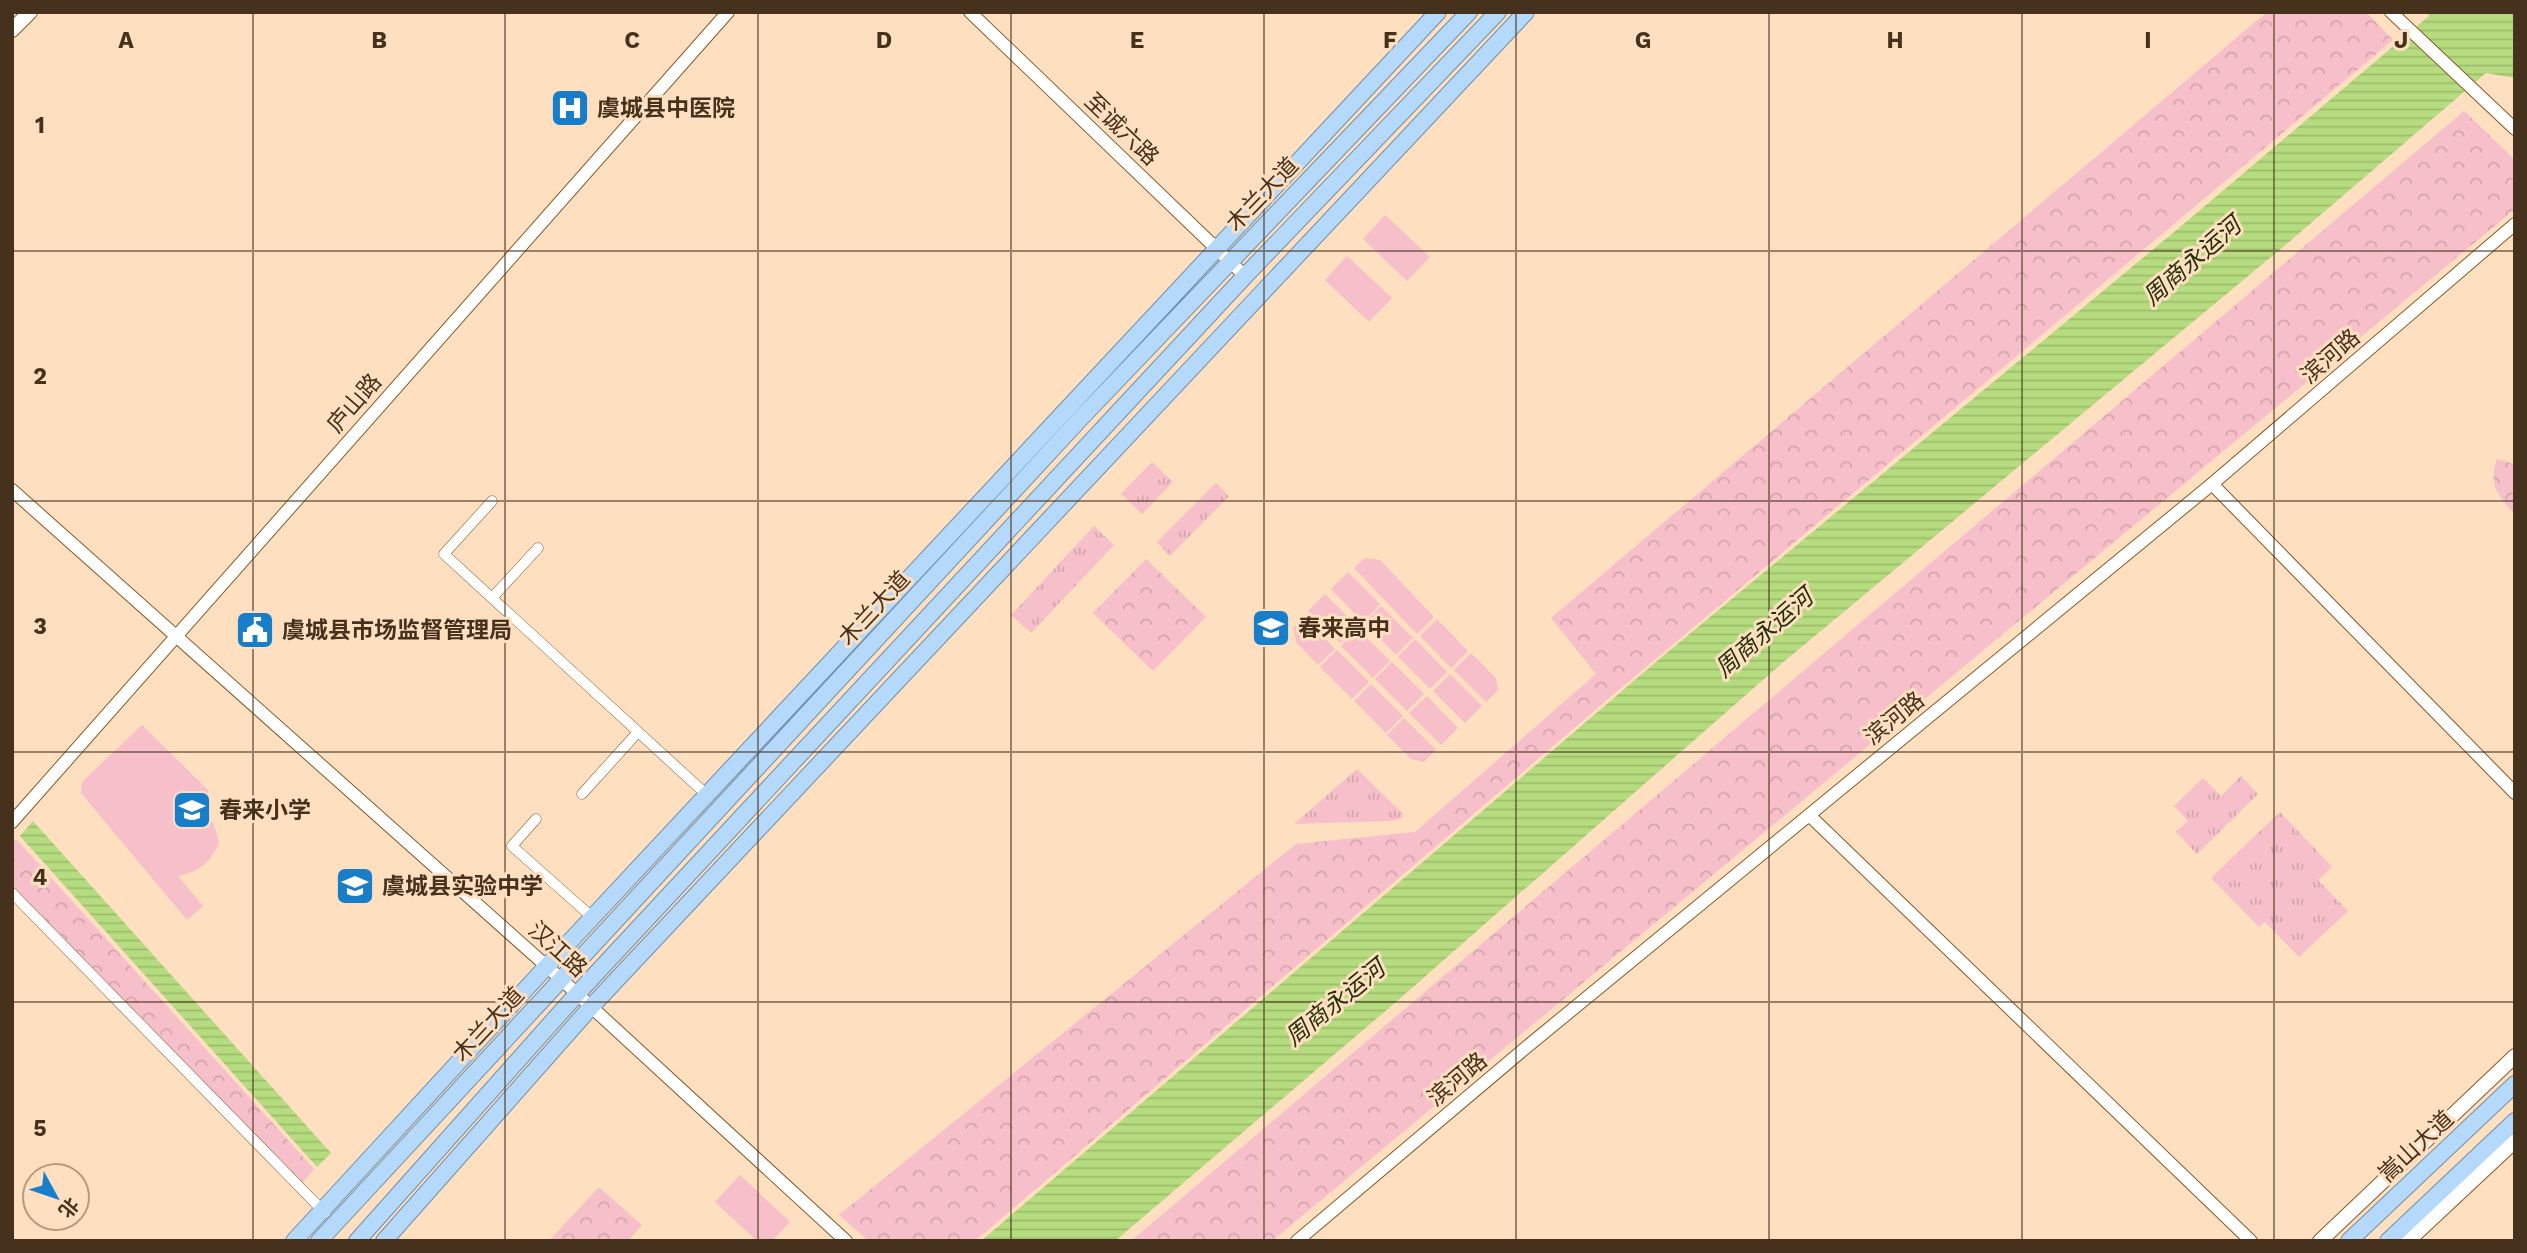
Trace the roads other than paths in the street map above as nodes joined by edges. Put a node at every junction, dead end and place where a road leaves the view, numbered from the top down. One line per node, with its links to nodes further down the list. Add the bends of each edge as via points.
1 (30, 12): 9 (main road)
2 (728, 12): 20 (street, 庐山路)
3 (970, 12): 12 (street, 至诚六路)
4 (1438, 12): 12 (main road)
5 (1469, 12): 13 (main road, 木兰大道)
6 (1498, 12): 14 (main road, 木兰大道)
7 (1527, 12): 33 (main road)
8 (2391, 12): 10 (street)
9 (12, 30)
10 (2515, 129)
11 (2515, 224): 15 (street, 滨河路)
12 (1216, 248): 13 (street, 至诚六路); 24 (main road)
13 (1230, 261): 14 (street, 至诚六路); 31 (main road, 木兰大道)
14 (1245, 276): 32 (main road, 木兰大道)
15 (2212, 484): 23 (street); 25 (street, 滨河路)
16 (12, 490): 20 (street, 汉江路)
17 (492, 501): 19 (street, via 444,554)
18 (538, 548): 19 (street)
19 (492, 598): 21 (street)
20 (175, 637): 27 (street, 庐山路); 30 (street, 汉江路)
21 (638, 732): 22 (street); 24 (street)
22 (582, 793)
23 (2515, 793)
24 (706, 795): 29 (main road)
25 (1809, 815): 46 (street, 滨河路); 47 (street)
26 (536, 819): 29 (street, via 512,846)
27 (12, 822)
28 (12, 893): 38 (street)
29 (592, 917): 30 (main road)
30 (546, 967): 31 (street, 汉江路); 38 (main road)
31 (561, 979): 32 (street, 汉江路); 39 (main road, 木兰大道)
32 (577, 994): 33 (street, 汉江路); 43 (main road, 木兰大道)
33 (591, 1007): 44 (main road); 45 (street, 汉江路)
34 (2515, 1056): 48 (main road)
35 (2515, 1084): 49 (main road, 嵩山大道)
36 (2515, 1121): 40 (main road)
37 (2515, 1140): 40 (main road)
38 (322, 1210): 39 (street); 41 (main road)
39 (335, 1223): 42 (main road, 木兰大道)
40 (2407, 1238): 50 (main road)
41 (294, 1241)
42 (319, 1241)
43 (357, 1241)
44 (384, 1241)
45 (846, 1241)
46 (1297, 1241)
47 (2251, 1241)
48 (2320, 1241)
49 (2349, 1241)
50 (2388, 1241)

